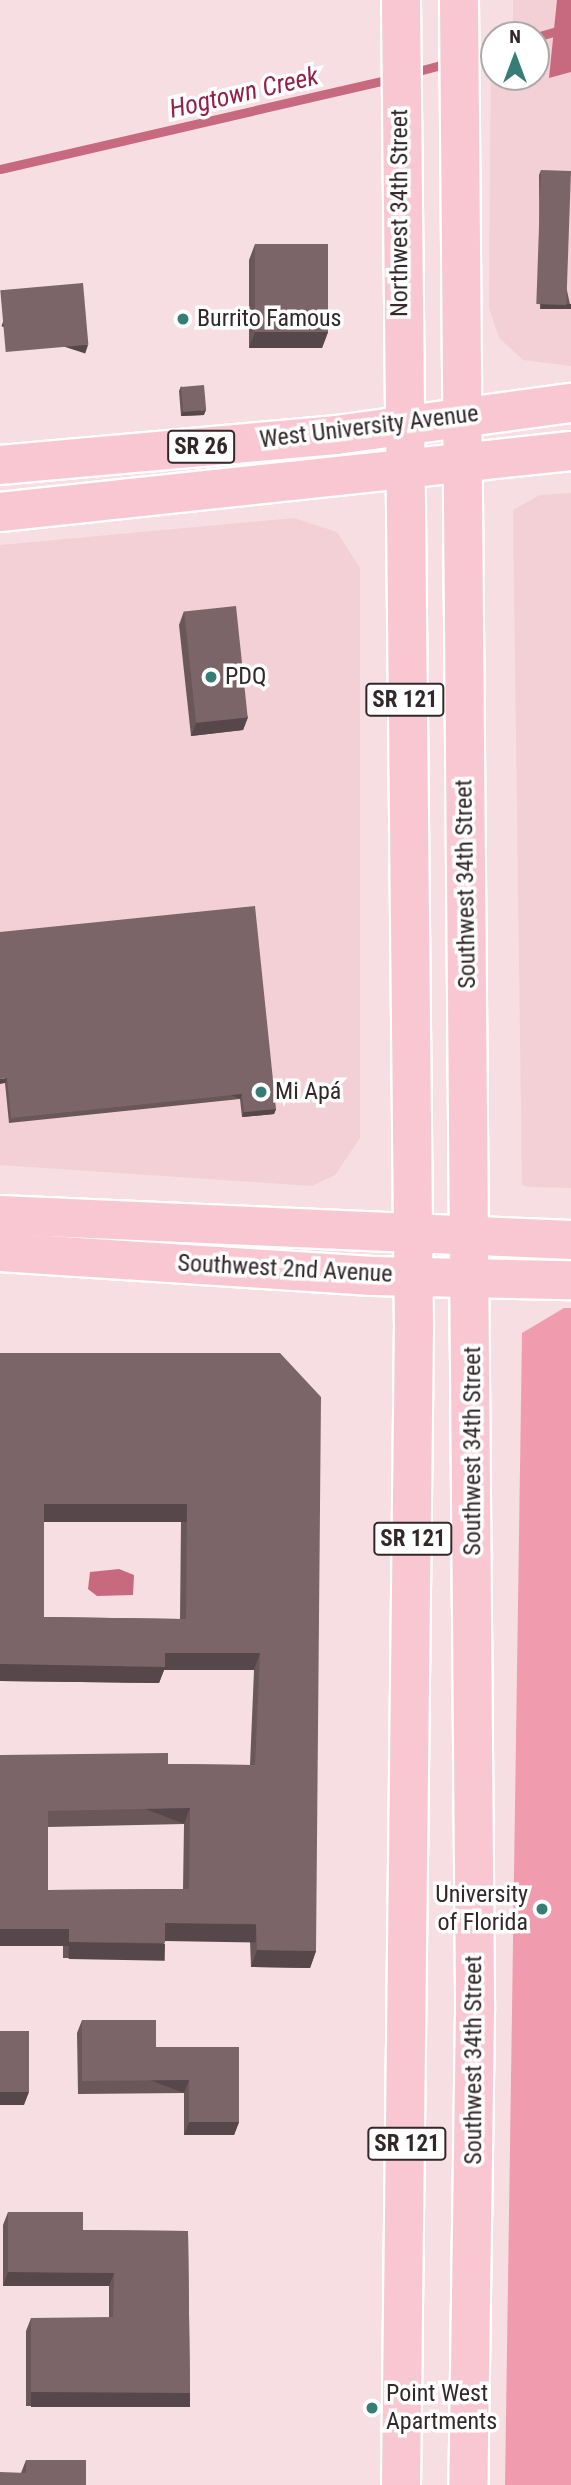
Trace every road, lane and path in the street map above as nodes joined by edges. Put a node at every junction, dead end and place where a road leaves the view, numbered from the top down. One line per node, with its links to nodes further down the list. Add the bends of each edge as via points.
1 (459, 0): 4 (main road, SR 121)
2 (401, 3): 5 (main road, Northwest 34th Street / SR 121)
3 (571, 403): 4 (main road, West University Avenue / SR 26)
4 (461, 416): 5 (main road, West University Avenue / SR 26); 7 (main road, Southwest 34th Street / SR 121)
5 (402, 425): 8 (main road, West University Avenue / SR 26); 9 (main road, SR 121)
6 (571, 451): 7 (main road, West University Avenue / SR 26)
7 (461, 464): 9 (main road, West University Avenue / SR 26); 13 (main road, Southwest 34th Street / SR 121)
8 (0, 465)
9 (403, 472): 10 (main road, West University Avenue / SR 26); 12 (main road, SR 121)
10 (0, 512)
11 (0, 1215): 12 (main road, Southwest 2nd Avenue)
12 (413, 1233): 13 (main road, Southwest 2nd Avenue); 16 (main road, SR 121)
13 (471, 1236): 14 (main road, Southwest 2nd Avenue); 17 (main road, Southwest 34th Street / SR 121)
14 (571, 1240)
15 (0, 1252): 16 (main road, Southwest 2nd Avenue)
16 (414, 1277): 17 (main road, Southwest 2nd Avenue); 19 (main road, SR 121)
17 (472, 1279): 18 (main road, Southwest 2nd Avenue); 20 (main road, Southwest 34th Street / SR 121, via 475,2011)
18 (571, 1280)
19 (401, 2485)
20 (468, 2485)

